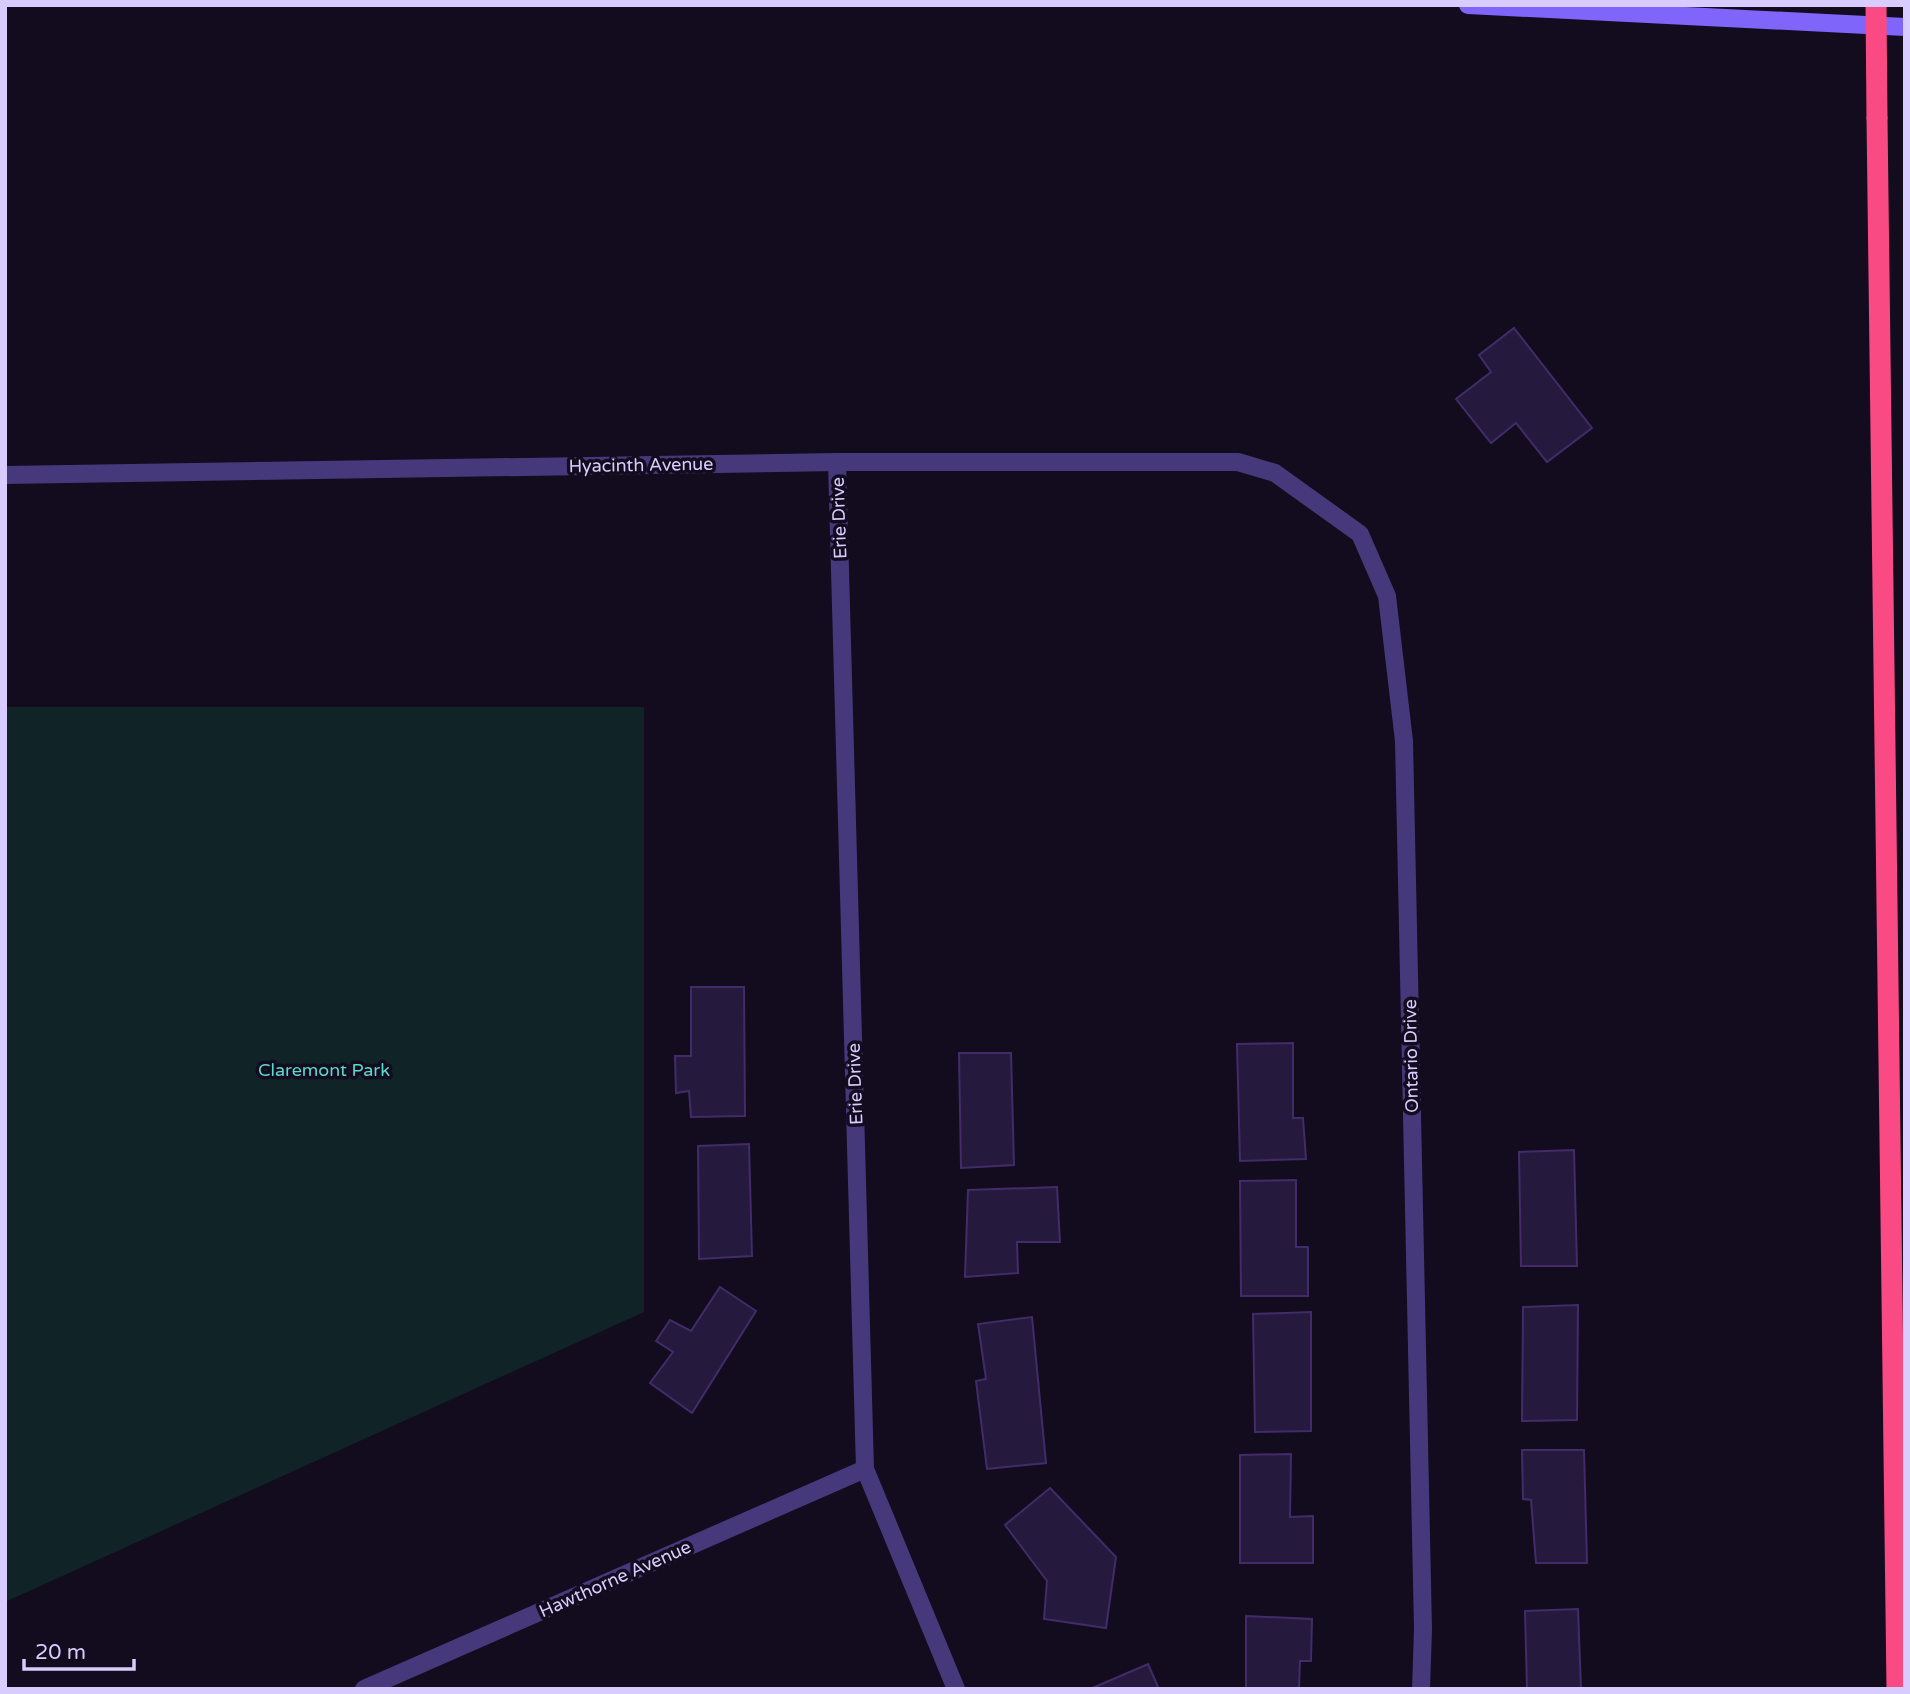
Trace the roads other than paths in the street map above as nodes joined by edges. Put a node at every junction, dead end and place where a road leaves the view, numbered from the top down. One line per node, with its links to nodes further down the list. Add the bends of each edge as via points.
1 (1468, 5): 3 (main road)
2 (1877, 5): 11 (highway, bridge)
3 (1905, 27)
4 (837, 462): 5 (street, Hyacinth Avenue, via 1238,462); 6 (street, Hyacinth Avenue); 7 (street, Erie Drive)
5 (1275, 473): 10 (street, Ontario Drive, via 1360,534 1387,596 1404,741)
6 (5, 475)
7 (865, 1469): 8 (street, Hawthorne Avenue); 9 (street, Erie Drive)
8 (365, 1689)
9 (956, 1689)
10 (1421, 1689)
11 (1896, 1689)

